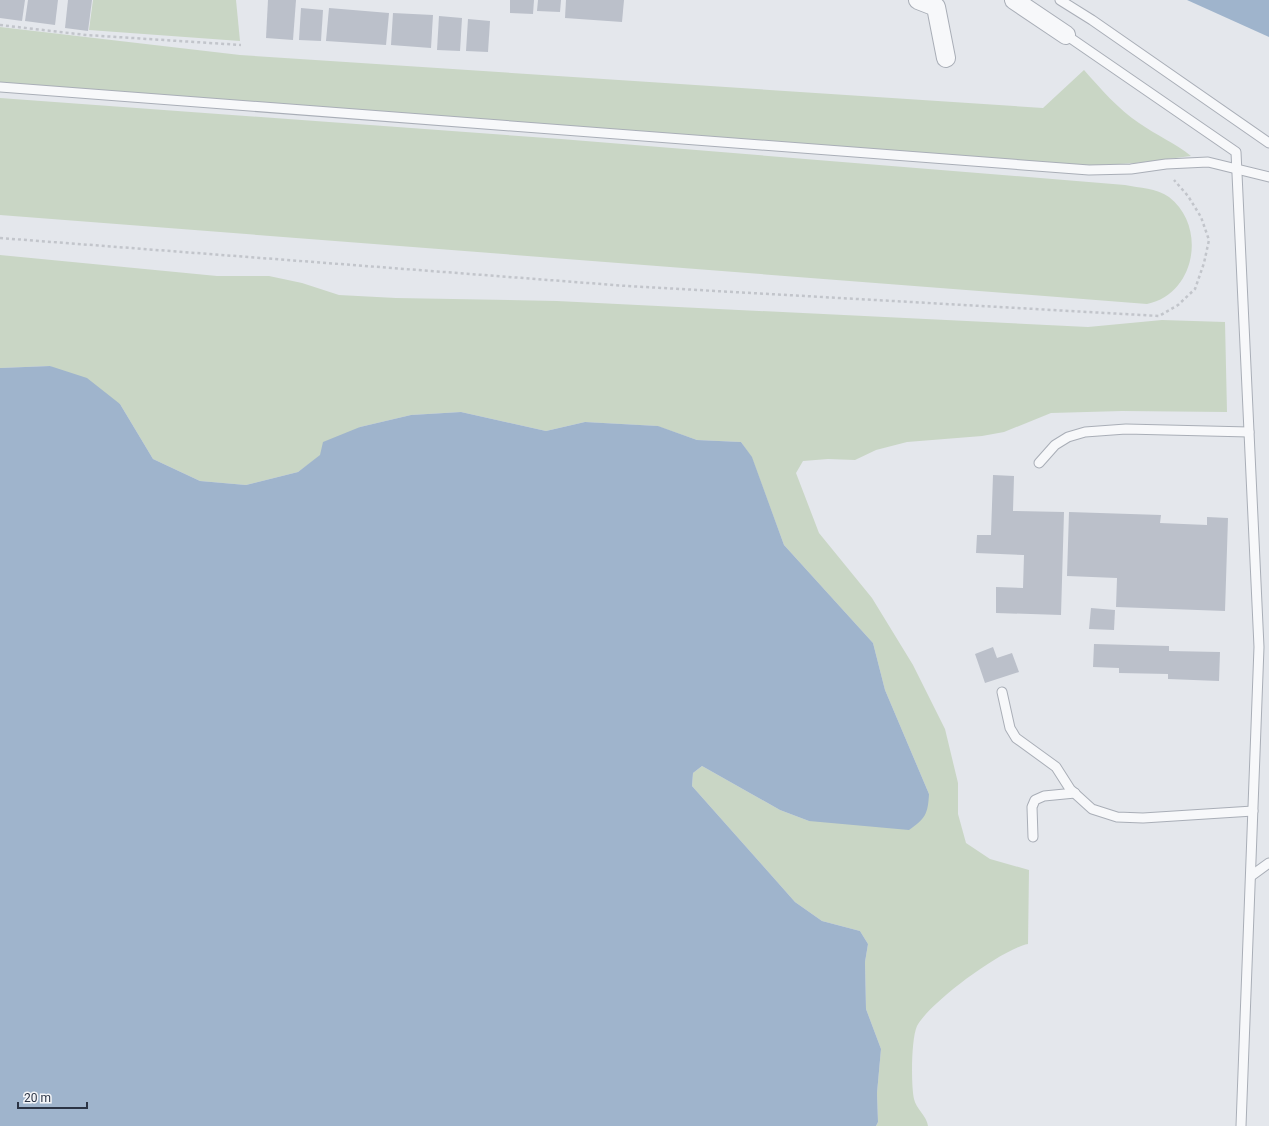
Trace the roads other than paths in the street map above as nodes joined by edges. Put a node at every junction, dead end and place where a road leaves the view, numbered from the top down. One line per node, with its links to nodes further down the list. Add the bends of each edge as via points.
1 (918, 0): 5 (street, via 936,7)
2 (1014, 0): 4 (street)
3 (1060, 0): 7 (lane)
4 (1066, 35): 8 (lane, via 1236,152)
5 (946, 58)
6 (0, 87): 8 (lane, via 1013,165 1089,170 1208,162)
7 (1269, 144)
8 (1237, 169): 9 (lane); 10 (lane)
9 (1269, 177)
10 (1249, 432): 11 (lane, via 1126,429 1085,432 1068,437); 14 (lane, via 1259,647)
11 (1038, 463)
12 (1002, 692): 13 (lane, via 1010,728 1016,738 1056,767)
13 (1075, 793): 14 (lane, via 1092,809 1117,817 1143,818); 15 (lane, via 1044,796 1035,800 1032,807)
14 (1253, 811): 17 (lane)
15 (1033, 836)
16 (1269, 863): 17 (lane)
17 (1251, 876): 18 (lane)
18 (1241, 1126)

